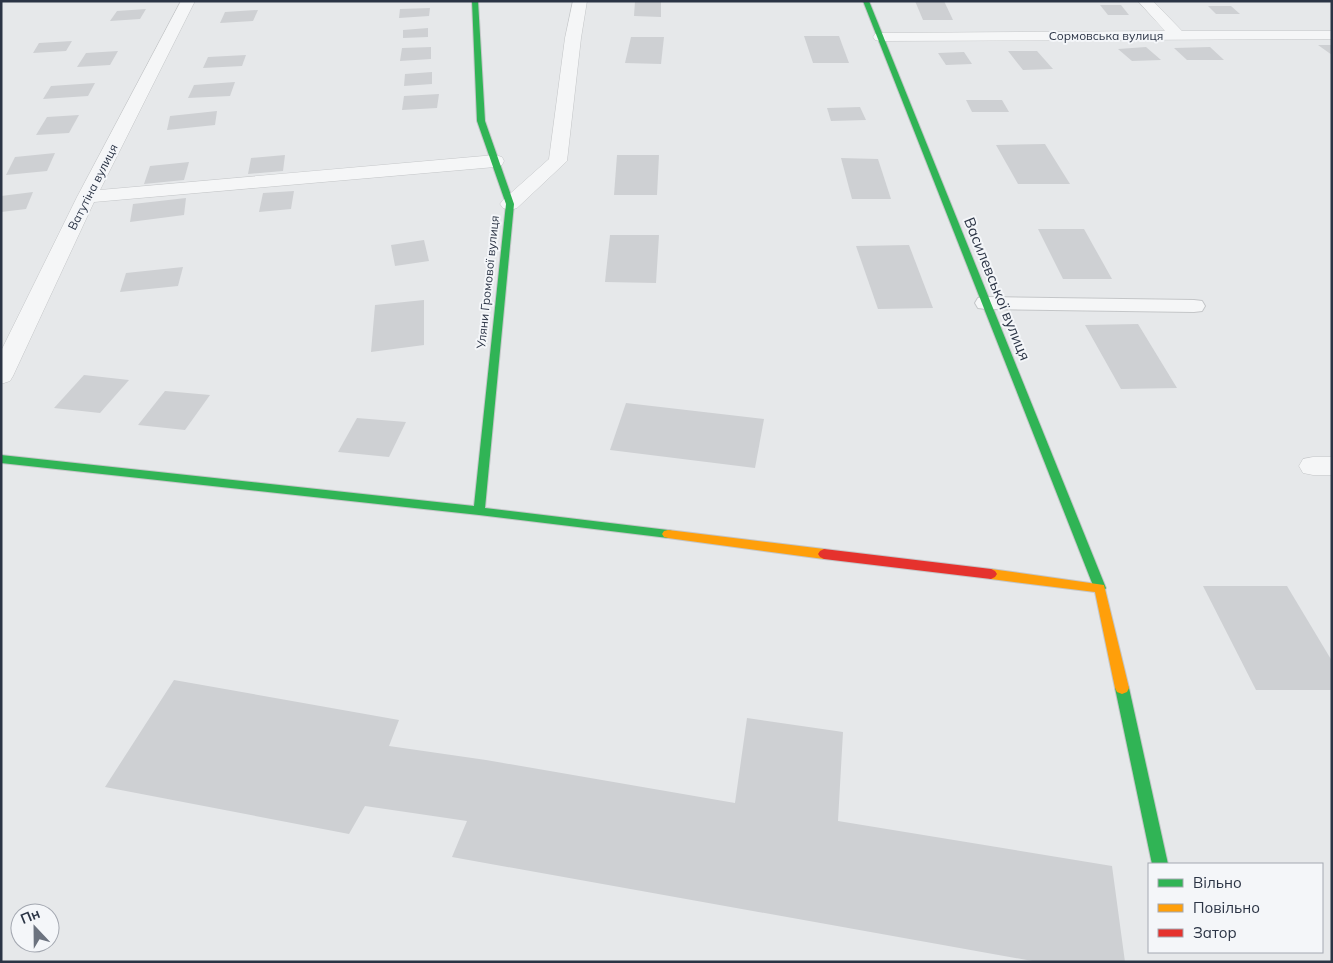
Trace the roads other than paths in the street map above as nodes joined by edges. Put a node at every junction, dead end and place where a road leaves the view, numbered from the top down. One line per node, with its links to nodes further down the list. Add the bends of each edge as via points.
1 (188, 1): 10 (street, Ватутіна вулиця)
2 (475, 1): 9 (street, Уляни Громової вулиця, via 481,121)
3 (580, 1): 11 (street, via 558,162)
4 (866, 1): 8 (street, Василевської вулиця)
5 (1145, 1): 6 (street)
6 (1177, 35): 7 (street, Сормовська вулиця); 8 (street, Сормовська вулиця)
7 (1332, 36)
8 (880, 37): 12 (street, Василевської вулиця)
9 (495, 161): 10 (street); 11 (street, Уляни Громової вулиця)
10 (87, 197): 14 (street, Ватутіна вулиця)
11 (510, 204): 16 (street, Уляни Громової вулиця)
12 (986, 303): 13 (lane); 17 (street, Василевської вулиця)
13 (1194, 306)
14 (1, 376)
15 (1, 459): 16 (street)
16 (478, 510): 17 (street)
17 (1100, 588): 18 (street, Василевської вулиця)
18 (1160, 863)

